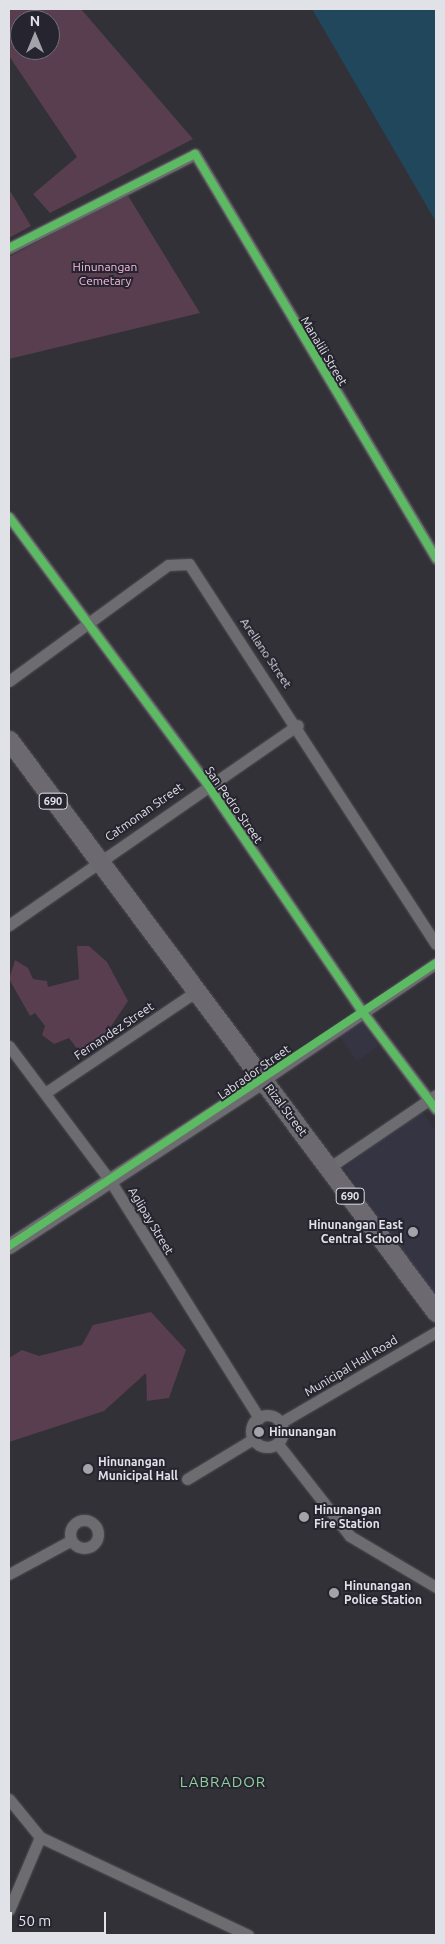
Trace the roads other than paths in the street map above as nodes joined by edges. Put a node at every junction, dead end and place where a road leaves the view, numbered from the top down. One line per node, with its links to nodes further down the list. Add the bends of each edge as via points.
1 (9, 248): 3 (street, Manalili Street, via 195,154)
2 (9, 517): 4 (street, San Pedro Street)
3 (436, 559)
4 (86, 626): 5 (street, Arellano Street); 6 (street, Arellano Street, via 168,565 189,564); 8 (street, San Pedro Street)
5 (9, 681)
6 (298, 725): 8 (street, Catmonan Street); 11 (street, Arellano Street)
7 (9, 740): 9 (main road, 690)
8 (207, 784): 9 (street, Catmonan Street); 14 (street, San Pedro Street)
9 (98, 862): 10 (street, Catmonan Street); 13 (main road, Rizal Street / 690)
10 (9, 925)
11 (436, 944)
12 (436, 963): 14 (street, Labrador Street)
13 (197, 991): 16 (main road, Rizal Street / 690); 17 (street, Fernandez Street)
14 (361, 1010): 16 (street, Labrador Street); 18 (street, San Pedro Street)
15 (9, 1046): 17 (street, Aglipay Street)
16 (264, 1080): 20 (main road, Rizal Street / 690); 21 (street, Labrador Street)
17 (45, 1093): 21 (street, Aglipay Street)
18 (433, 1097): 19 (street, San Pedro Street); 20 (street)
19 (436, 1110)
20 (330, 1167): 23 (main road, Rizal Street / 690)
21 (111, 1182): 22 (street, Labrador Street); 25 (street, Aglipay Street)
22 (9, 1246)
23 (436, 1312)
24 (436, 1332): 26 (street, Municipal Hall Road)
25 (259, 1418): 26 (street, via 273,1417); 27 (street, via 251,1430)
26 (280, 1423): 28 (street, via 282,1436)
27 (253, 1439): 28 (street, via 261,1446); 29 (street)
28 (277, 1443): 32 (street, via 350,1536)
29 (188, 1479)
30 (70, 1541): 31 (street)
31 (9, 1574)
32 (436, 1587)
33 (9, 1799): 34 (street)
34 (40, 1837): 35 (street); 36 (street)
35 (9, 1910)
36 (248, 1935)

